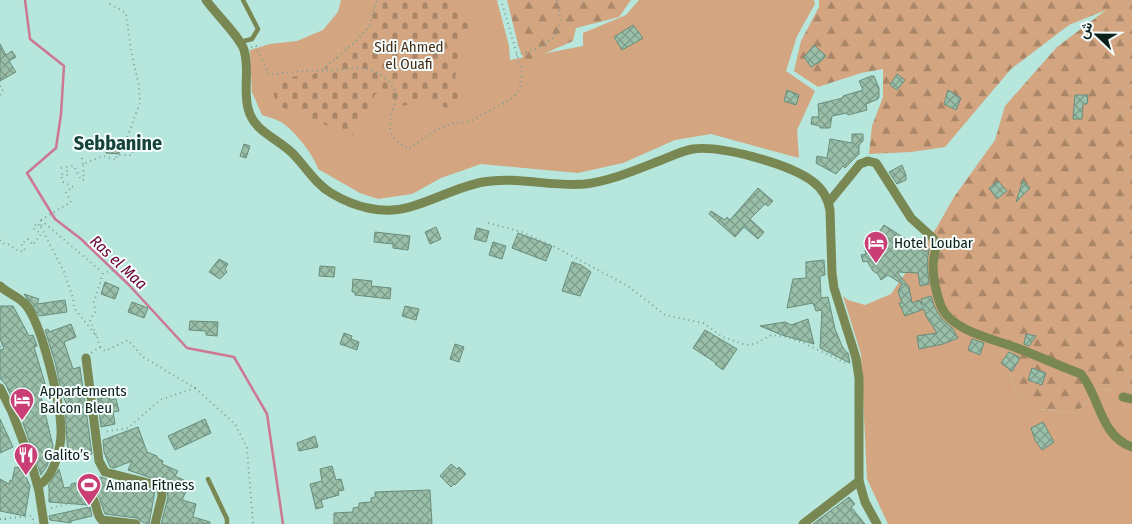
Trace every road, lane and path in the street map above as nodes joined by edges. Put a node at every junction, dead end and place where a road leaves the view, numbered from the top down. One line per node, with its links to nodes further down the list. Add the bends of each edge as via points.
1 (110, 0): 14 (path, via 110,4 126,13 139,86 140,103 125,143 133,149 132,155 117,155 116,160 103,156)
2 (206, 0): 7 (street)
3 (243, 0): 7 (lane, via 258,29 252,39)
4 (377, 0): 10 (path, via 369,27)
5 (500, 0): 9 (path)
6 (557, 0): 9 (path, via 558,30 541,47)
7 (240, 42): 17 (street, via 246,60 246,90 251,119 288,148 331,193 368,208 409,207 464,186 486,182 586,184 612,178 685,151 706,149 723,150 792,170 812,181)
8 (256, 46): 10 (path, via 269,75 291,70)
9 (516, 54): 10 (path, via 522,71 520,88 514,97 469,122 452,123 434,131 409,149 398,144 391,131 389,122 394,95 392,86 381,76 367,68)
10 (322, 70)
11 (0, 86): 12 (path, via 3,89)
12 (0, 96)
13 (82, 158): 14 (path)
14 (83, 164): 16 (path, via 84,180 74,166)
15 (60, 168): 16 (path)
16 (66, 168): 18 (path, via 68,175 61,174 63,182 74,186 66,192 71,202)
17 (829, 202): 30 (street, via 834,288); 38 (street, via 860,164 876,163 911,218 936,242 934,283 947,317 985,338 1081,374 1110,429 1123,444)
18 (41, 220): 20 (path); 22 (path)
19 (488, 224): 30 (path, via 522,232 549,244 628,286 666,315 703,323 746,345 771,335 786,337)
20 (41, 227): 21 (path, via 37,223 33,228 41,234 33,245 28,239 21,244 25,250 20,252); 25 (path, via 64,272 74,308)
21 (0, 240)
22 (103, 273): 23 (path, via 120,268); 25 (path, via 94,302 95,312 90,320)
23 (144, 285)
24 (0, 286): 26 (street, via 25,304)
25 (97, 337): 27 (path)
26 (42, 342): 28 (path, via 9,343); 31 (street)
27 (100, 346): 29 (path); 34 (path, via 105,350 128,340 144,357)
28 (0, 347)
29 (86, 358): 37 (street)
30 (857, 368): 40 (street, via 860,395)
31 (51, 370): 32 (path, via 19,373); 35 (street)
32 (0, 379)
33 (0, 388): 36 (street)
34 (195, 388): 37 (path, via 160,400 128,428); 52 (path, via 235,424 247,448)
35 (56, 392): 36 (path, via 38,393 35,388 24,392 20,406); 41 (street, via 62,428 60,444 50,476)
36 (12, 412): 41 (street)
37 (95, 433): 50 (street, via 99,461 105,472 161,488)
38 (1132, 447)
39 (208, 480): 51 (lane)
40 (858, 481): 53 (street); 54 (street)
41 (38, 485): 43 (street)
42 (92, 498): 43 (path); 49 (street, via 102,520)
43 (42, 510): 48 (street)
44 (0, 519): 45 (path)
45 (5, 519): 46 (path); 47 (path, via 32,516)
46 (6, 524)
47 (34, 524)
48 (44, 524)
49 (136, 524)
50 (155, 524)
51 (227, 524)
52 (253, 524)
53 (803, 524)
54 (877, 524)

